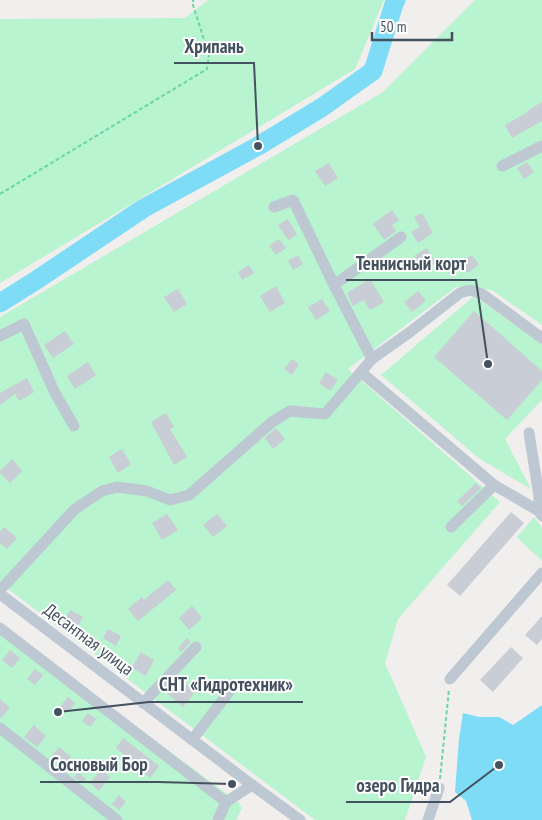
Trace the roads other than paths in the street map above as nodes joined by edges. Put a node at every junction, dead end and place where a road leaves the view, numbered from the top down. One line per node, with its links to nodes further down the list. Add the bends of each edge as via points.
1 (542, 146): 2 (street)
2 (502, 166)
3 (274, 207): 5 (street, via 293,200)
4 (401, 237): 5 (street)
5 (334, 285): 8 (street)
6 (0, 336): 10 (street, via 24,324 55,393)
7 (542, 338): 8 (street, via 482,294 464,290)
8 (372, 359): 9 (street)
9 (361, 372): 12 (street); 16 (street, via 325,414 290,411 272,422 189,495 170,500 117,487 102,491 75,510)
10 (74, 426)
11 (529, 432): 13 (street)
12 (494, 485): 13 (street); 14 (street)
13 (540, 514)
14 (451, 526)
15 (542, 573): 19 (street)
16 (2, 590): 21 (street, Десантная улица)
17 (0, 628): 26 (street)
18 (196, 647): 21 (street)
19 (450, 679)
20 (229, 692): 23 (street)
21 (143, 703): 23 (street, Десантная улица)
22 (0, 728): 27 (street)
23 (192, 740): 24 (street, Десантная улица)
24 (252, 785): 26 (street); 29 (street, Десантная улица)
25 (439, 788): 30 (street)
26 (226, 802): 28 (street)
27 (117, 820)
28 (218, 820)
29 (300, 820)
30 (428, 820)

